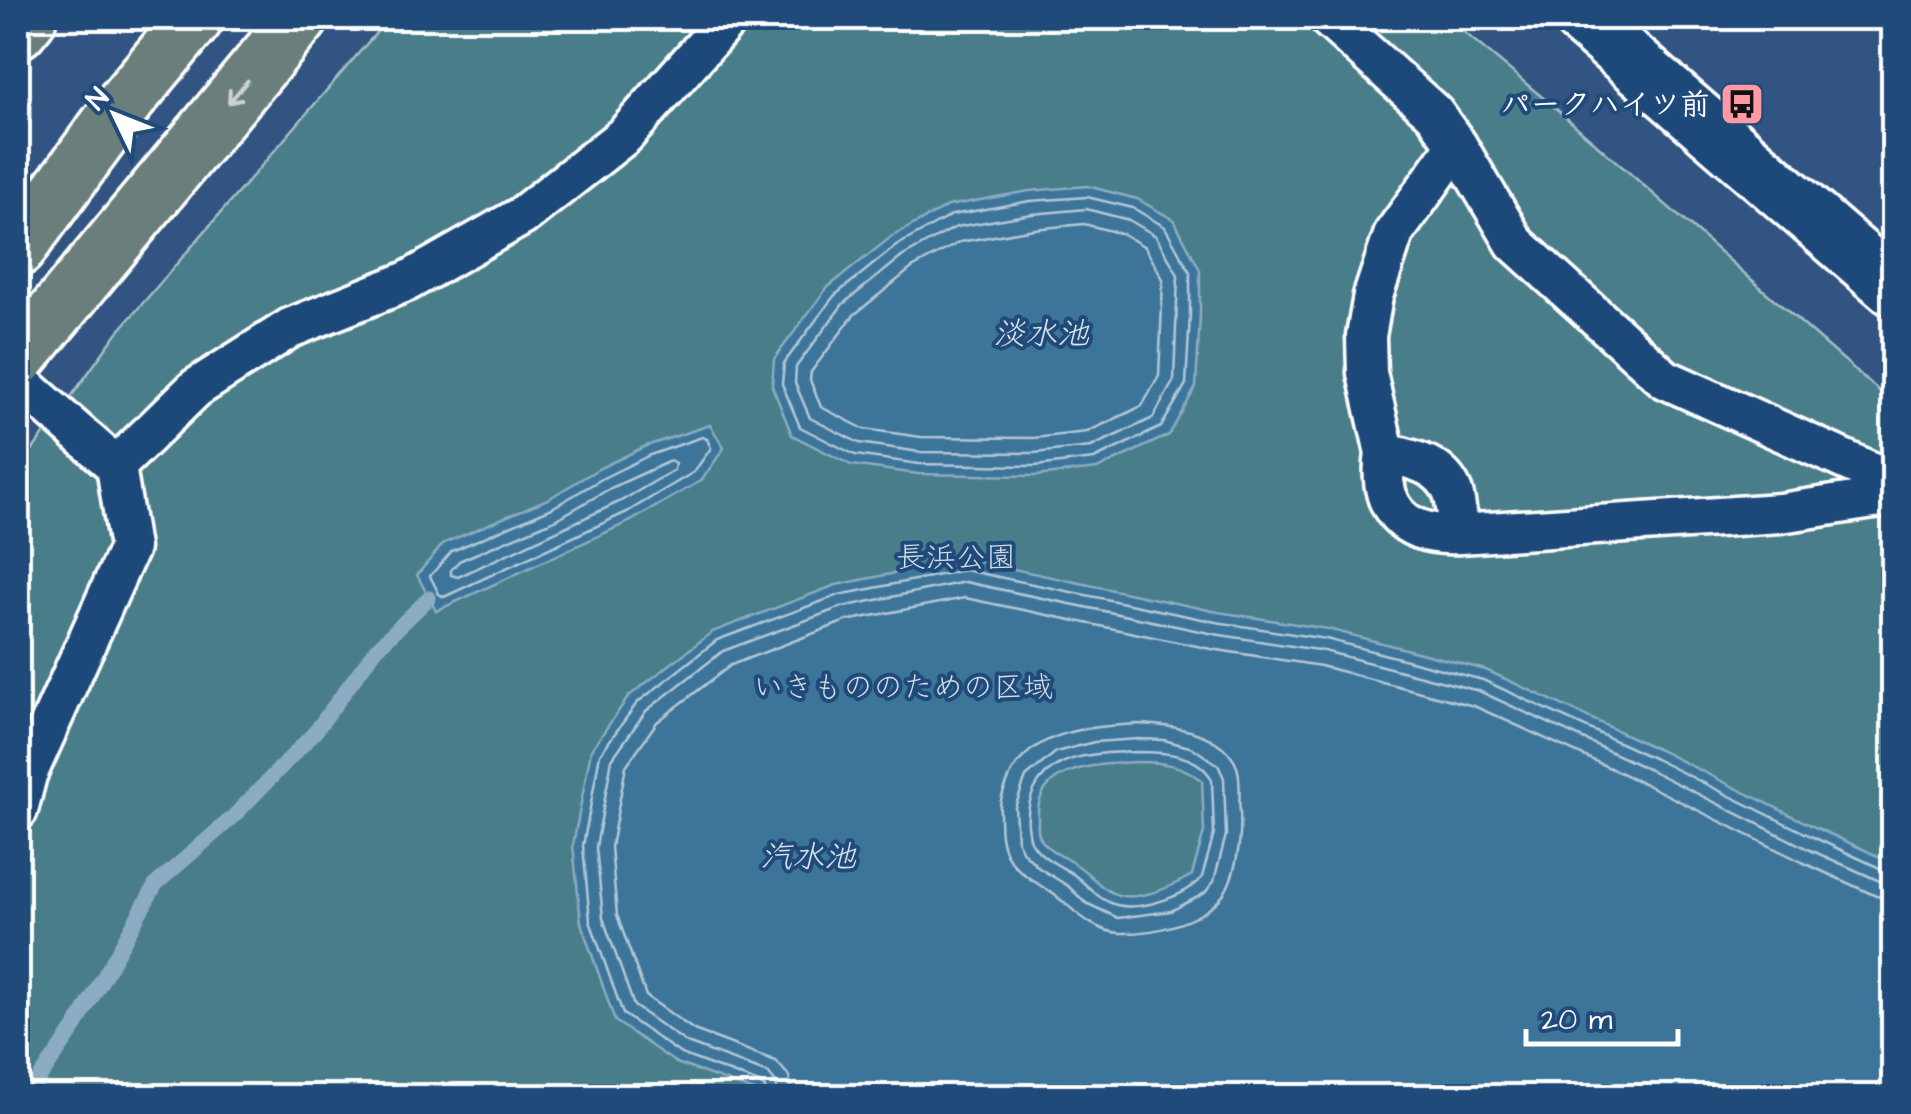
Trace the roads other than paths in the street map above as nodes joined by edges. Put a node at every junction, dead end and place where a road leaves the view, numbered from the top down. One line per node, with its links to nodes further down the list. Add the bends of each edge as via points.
1 (28, 18): 7 (highway)
2 (195, 18): 9 (highway)
3 (300, 18): 11 (highway, one-way to 11)
4 (729, 18): 14 (street, via 624,136 522,216 408,281 290,328 196,388)
5 (1328, 18): 8 (street, via 1434,112)
6 (1582, 18): 10 (street)
7 (18, 30)
8 (1457, 144): 13 (street, via 1394,233 1373,296 1367,373); 15 (street, via 1515,243 1666,379)
9 (18, 248)
10 (1894, 288)
11 (18, 358)
12 (18, 380): 14 (street)
13 (1385, 453): 17 (street, via 1436,470 1452,492); 17 (street, via 1382,475 1391,508 1414,527)
14 (116, 466): 18 (street, via 129,548 27,775)
15 (1894, 482)
16 (1894, 496): 17 (street, via 1780,513)
17 (1459, 534)
18 (18, 810)

